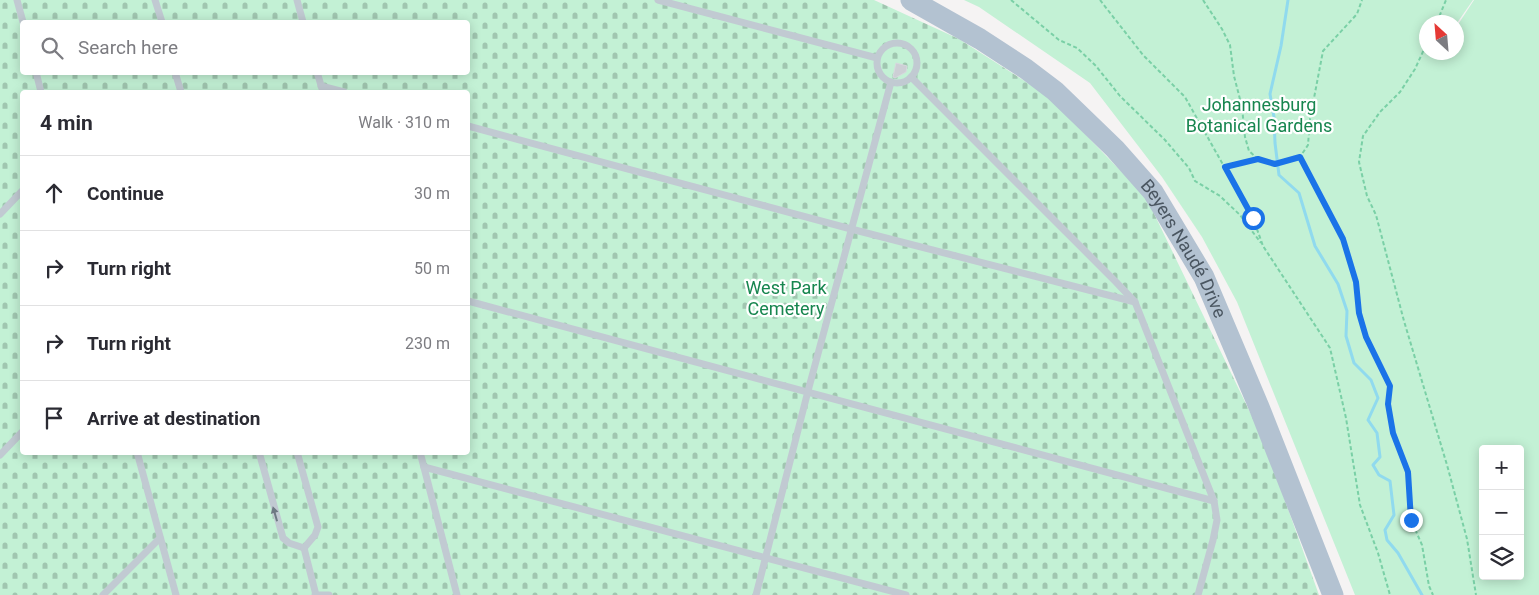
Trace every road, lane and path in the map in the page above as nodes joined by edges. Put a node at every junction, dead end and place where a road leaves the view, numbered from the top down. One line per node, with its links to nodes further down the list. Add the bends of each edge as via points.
1 (17, 0): 13 (lane)
2 (155, 0): 14 (lane)
3 (297, 0): 15 (lane)
4 (658, 0): 16 (lane)
5 (911, 0): 56 (main road, Beyers Naudé Drive, via 980,38 1055,91 1109,142 1153,192 1207,285)
6 (934, 0): 57 (main road, Beyers Naudé Drive, via 995,36 1062,83 1134,153 1170,198 1204,254 1238,326)
7 (1011, 0): 33 (path, via 1060,40 1077,48 1096,66 1120,96 1171,147 1195,181 1220,196)
8 (1100, 0): 29 (path, via 1143,55 1185,97)
9 (1203, 0): 28 (path, via 1230,45 1242,107 1244,137 1249,151)
10 (1362, 0): 27 (path, via 1357,14 1323,51 1308,145)
11 (1446, 0): 12 (path)
12 (1440, 15)
13 (22, 20)
14 (161, 20)
15 (302, 20)
16 (877, 58): 21 (lane, via 892,43 907,46 917,63); 22 (lane, via 879,73)
17 (1419, 60): 60 (path, via 1400,92 1363,136 1358,162 1447,465 1467,539)
18 (37, 75): 24 (lane)
19 (176, 75): 25 (lane)
20 (318, 75): 23 (lane)
21 (911, 77): 22 (lane, via 902,82); 35 (lane)
22 (891, 82): 32 (lane)
23 (322, 89)
24 (40, 90)
25 (180, 90)
26 (470, 127): 32 (lane)
27 (1300, 157): 28 (path, via 1275,164); 59 (path, via 1343,239 1356,282 1359,313 1366,337 1390,386 1388,404 1393,433 1408,472 1411,520 1422,545)
28 (1258, 159): 29 (path)
29 (1225, 167): 33 (path, via 1253,218)
30 (20, 193): 31 (lane)
31 (0, 214)
32 (852, 229): 35 (lane); 36 (lane)
33 (1263, 246): 58 (path, via 1330,348 1346,418 1360,505)
34 (470, 302): 36 (lane)
35 (1135, 302): 44 (lane)
36 (808, 391): 44 (lane); 47 (lane)
37 (20, 434): 38 (lane)
38 (0, 455)
39 (138, 455): 45 (lane)
40 (260, 455): 46 (lane, one-way to 40, via 283,538)
41 (298, 455): 46 (lane, via 318,527)
42 (421, 455): 43 (lane)
43 (424, 467): 47 (lane); 52 (lane)
44 (1214, 501): 55 (lane, via 1216,527)
45 (160, 538): 48 (lane); 49 (lane)
46 (304, 548): 50 (lane)
47 (766, 557): 53 (lane); 54 (lane)
48 (103, 595)
49 (176, 595)
50 (315, 595): 51 (lane)
51 (329, 595)
52 (457, 595)
53 (756, 595)
54 (906, 595)
55 (1198, 595)
56 (1333, 595)
57 (1344, 595)
58 (1390, 595)
59 (1433, 595)
60 (1476, 595)

